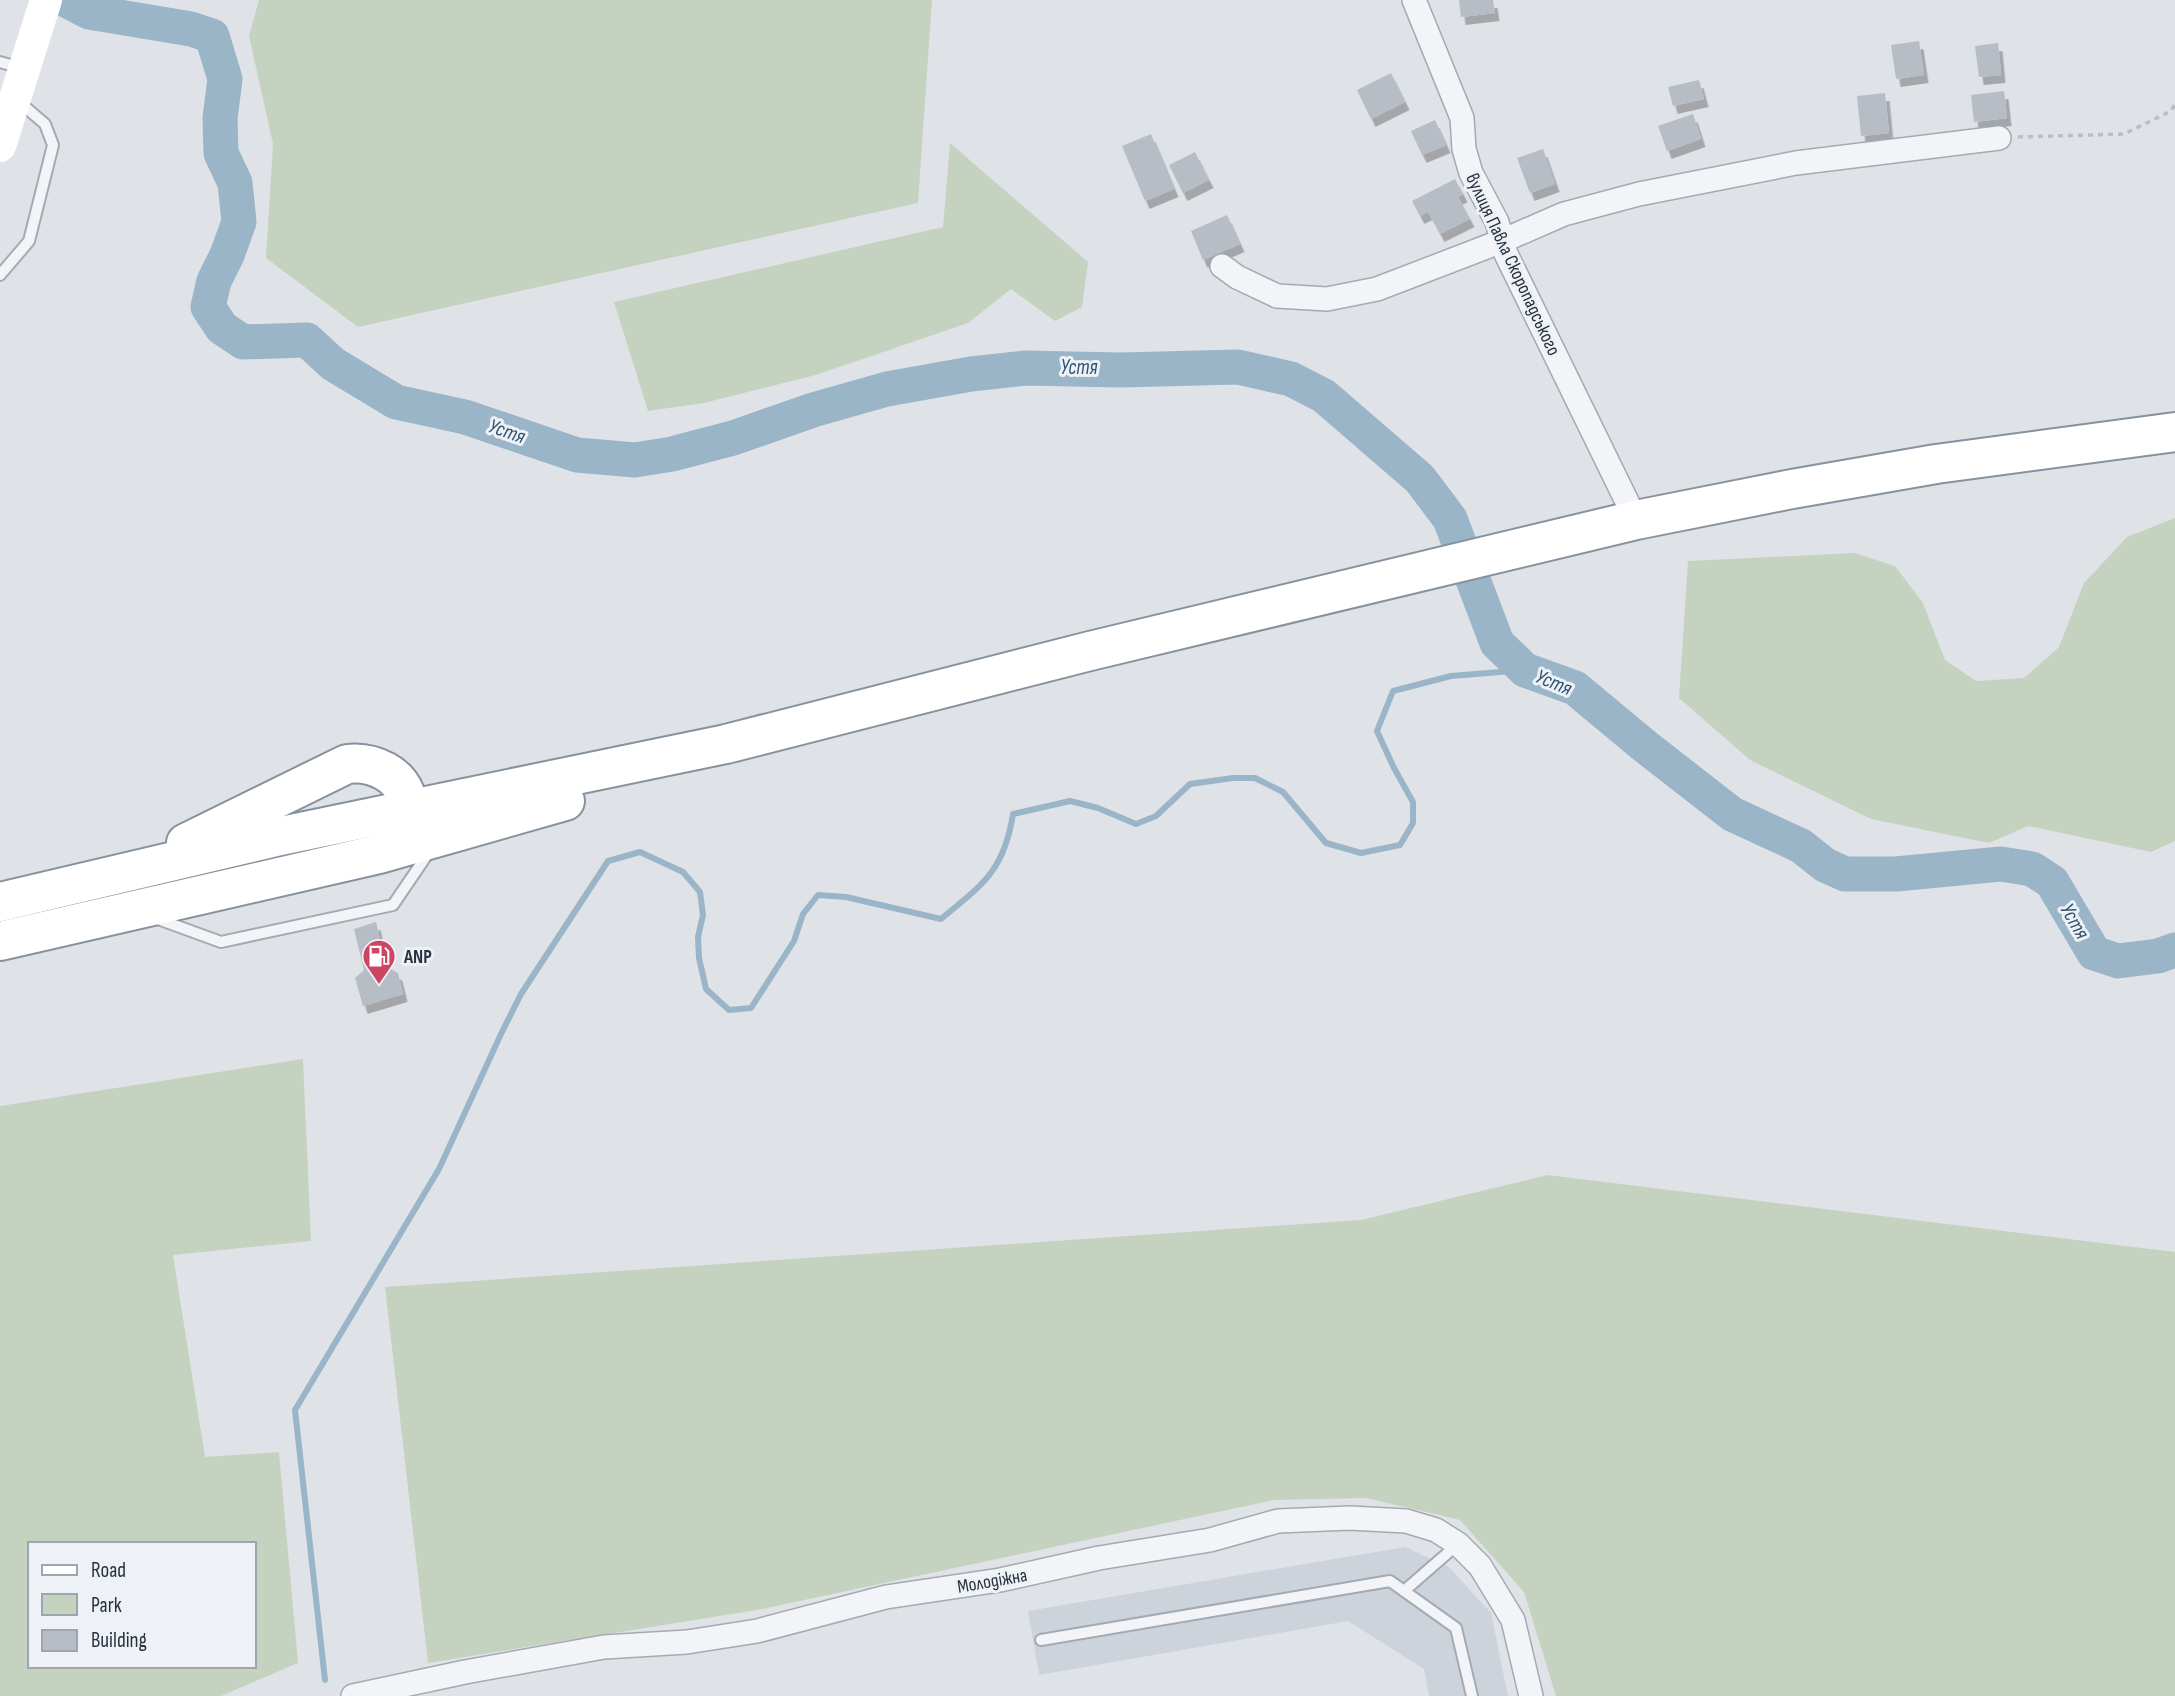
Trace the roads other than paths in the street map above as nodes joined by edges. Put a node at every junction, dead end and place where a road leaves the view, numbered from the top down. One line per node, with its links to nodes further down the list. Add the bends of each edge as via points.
1 (1414, 0): 6 (street, вулиця Павла Скоропадського, via 1462,118 1471,173)
2 (43, 9): 3 (main road)
3 (13, 76): 5 (main road); 8 (lane, via 53,145 29,241)
4 (1999, 138): 6 (street, via 1797,163 1639,194 1564,214)
5 (0, 146)
6 (1502, 241): 7 (street, via 1377,289 1327,299 1277,296); 10 (street, вулиця Павла Скоропадського)
7 (1222, 266)
8 (0, 275)
9 (2175, 432): 10 (highway, via 1923,466)
10 (1636, 520): 11 (highway)
11 (726, 744): 12 (highway); 13 (highway, via 576,797)
12 (407, 810): 14 (highway); 15 (highway); 15 (highway, via 400,783 376,766 347,764)
13 (438, 838): 14 (highway); 17 (lane, via 393,905 221,942)
14 (399, 848): 17 (highway)
15 (131, 871): 16 (highway)
16 (0, 902)
17 (130, 909): 18 (highway)
18 (0, 941)
19 (1458, 1544): 20 (lane); 22 (street, Молодіжна, via 1436,1530 1406,1521 1278,1521 1210,1540 886,1597 757,1631 687,1642 604,1647); 24 (street, Молодіжна, via 1480,1566 1513,1620)
20 (1404, 1591): 21 (lane, via 1390,1581); 23 (lane, via 1456,1628)
21 (1041, 1640)
22 (353, 1696)
23 (1472, 1696)
24 (1531, 1696)

